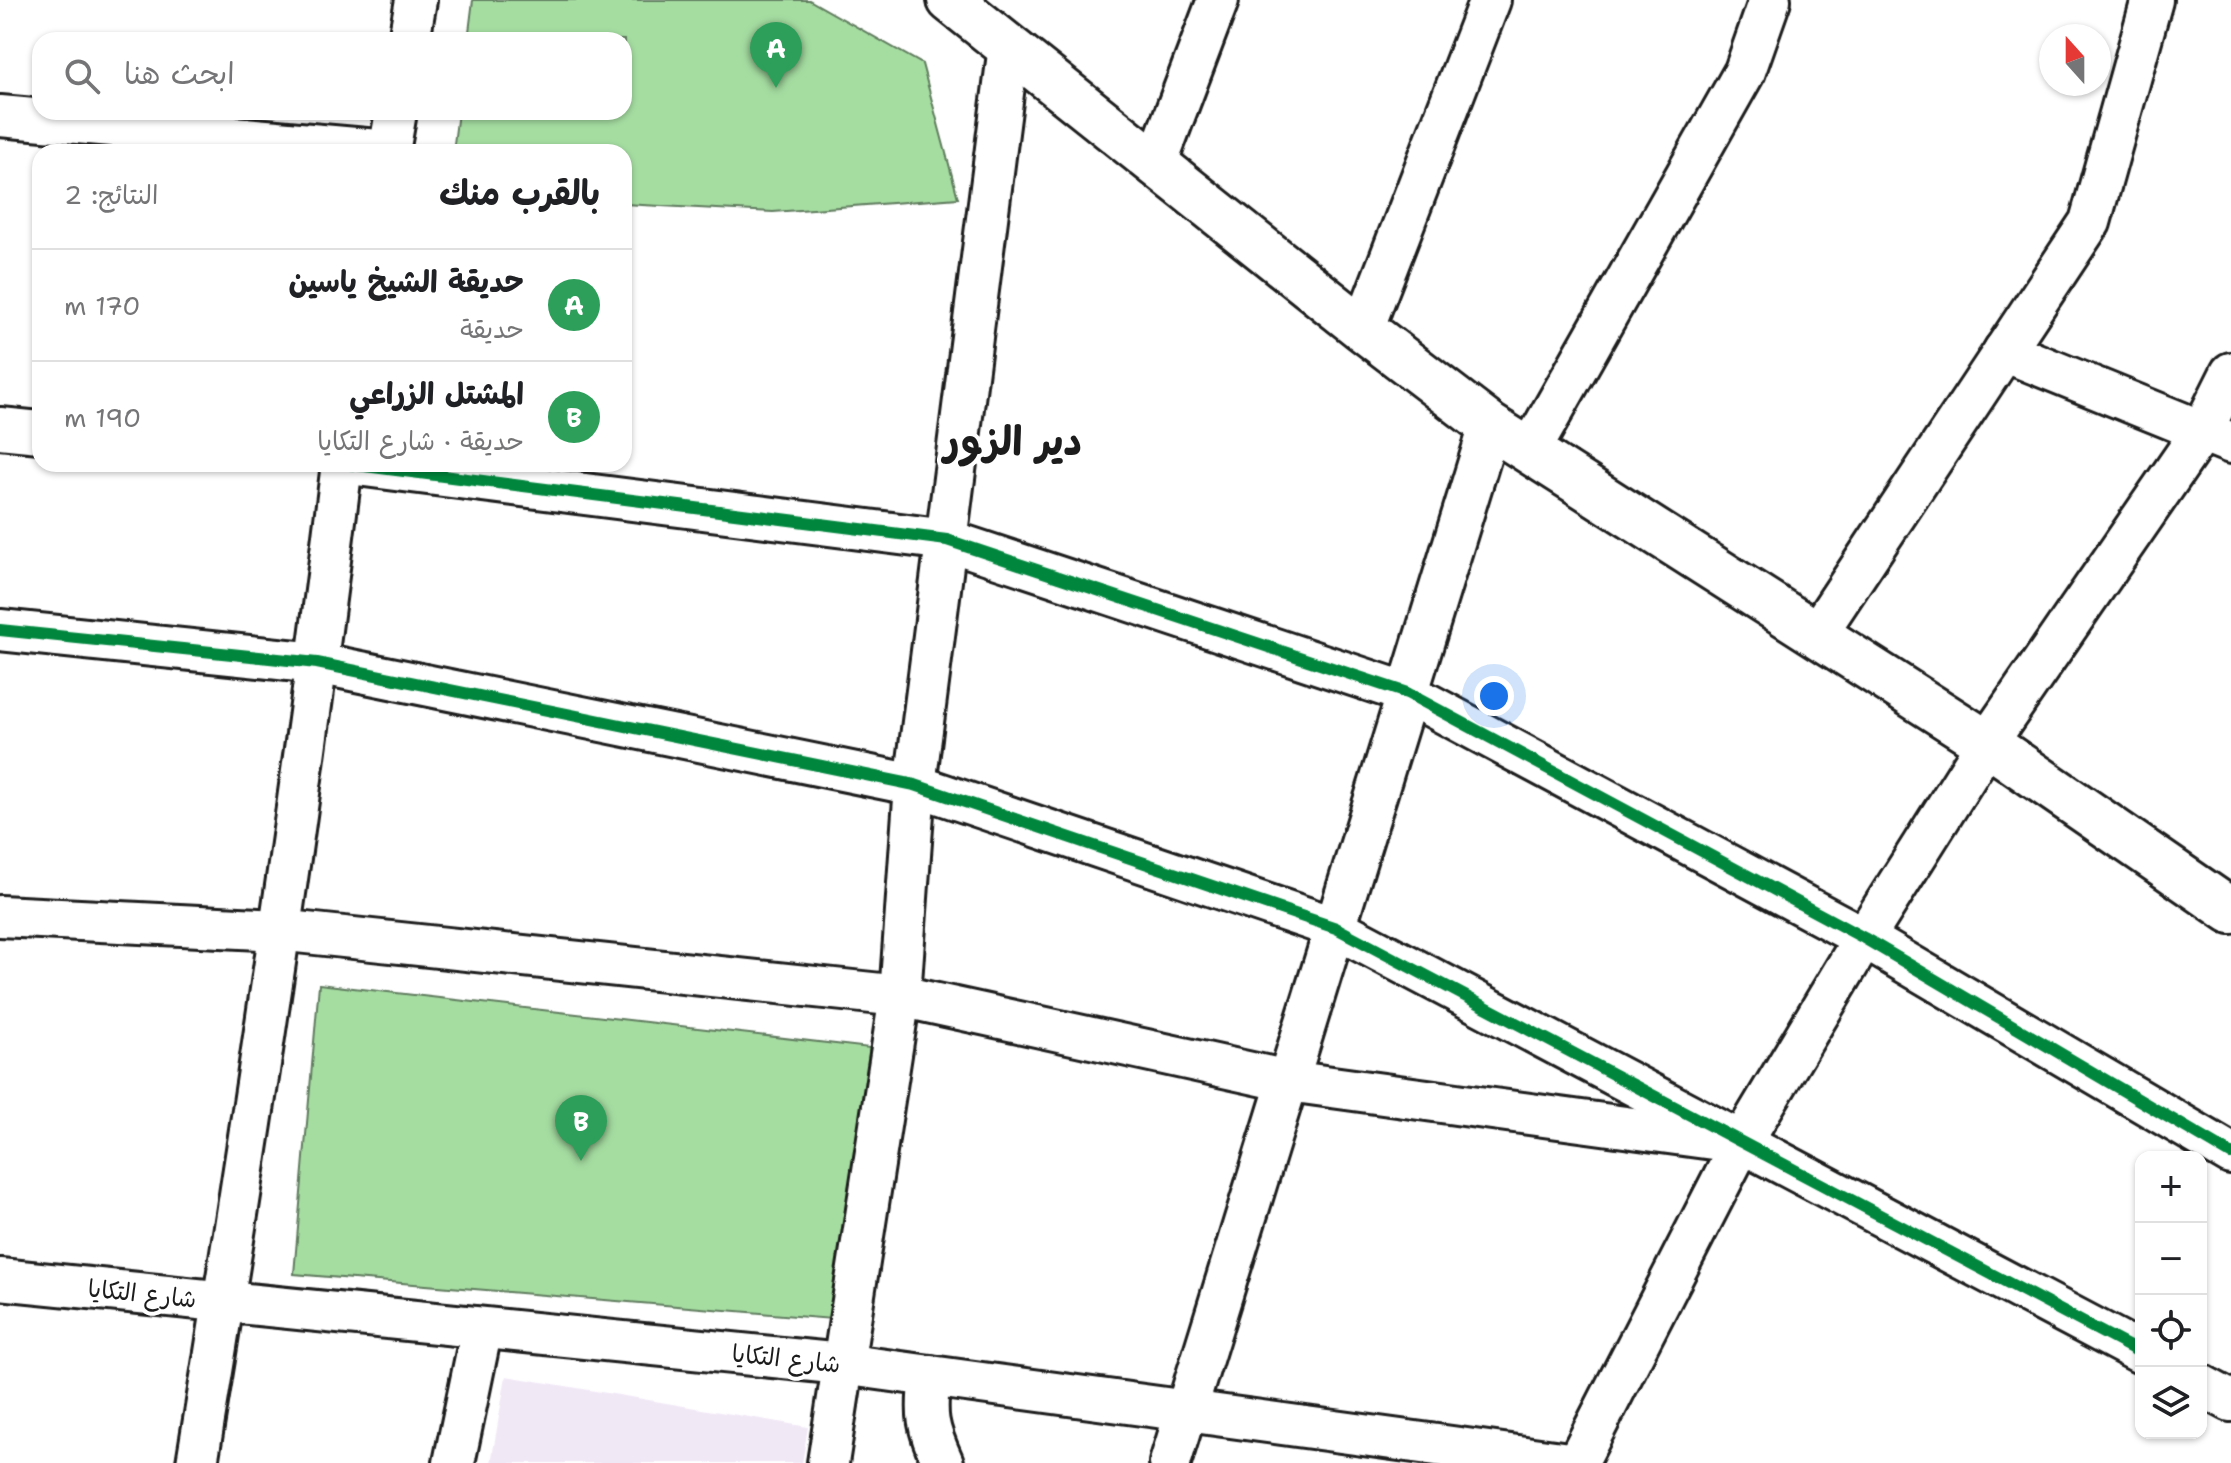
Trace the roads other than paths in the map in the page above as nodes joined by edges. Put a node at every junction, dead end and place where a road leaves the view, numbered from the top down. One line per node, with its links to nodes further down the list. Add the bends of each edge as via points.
1 (416, 0): 7 (street)
2 (1218, 0): 15 (street)
3 (1490, 0): 16 (street)
4 (1770, 0): 23 (street, via 1745,71)
5 (2152, 0): 17 (street, via 2090,222)
6 (953, 1): 8 (main road)
7 (410, 32)
8 (1009, 46): 15 (main road); 26 (street)
9 (0, 116): 10 (street)
10 (32, 119)
11 (43, 120): 13 (street)
12 (395, 120): 14 (street)
13 (303, 144)
14 (390, 144)
15 (1156, 164): 16 (main road)
16 (1363, 329): 19 (main road)
17 (2004, 351): 22 (street); 28 (street)
18 (2231, 373): 22 (street)
19 (1490, 426): 23 (main road); 30 (street)
20 (0, 428): 21 (street)
21 (32, 431)
22 (2216, 437): 31 (street)
23 (1530, 451): 28 (main road)
24 (341, 472): 29 (street)
25 (412, 472): 26 (street)
26 (947, 540): 30 (street); 32 (street)
27 (0, 630): 29 (street)
28 (1817, 633): 31 (main road)
29 (317, 663): 32 (street); 36 (street)
30 (1407, 693): 35 (street); 37 (street)
31 (1987, 743): 33 (main road); 37 (street)
32 (915, 785): 35 (street); 38 (street)
33 (2231, 911)
34 (0, 916): 36 (street)
35 (1336, 928): 39 (street); 40 (street)
36 (278, 930): 38 (street); 43 (street)
37 (1864, 938): 40 (street); 41 (street)
38 (900, 996): 39 (street); 46 (street)
39 (1288, 1081): 40 (street); 50 (street)
40 (1741, 1143): 45 (street); 57 (street)
41 (2231, 1154)
42 (0, 1279): 43 (street, شارع التكايا)
43 (223, 1302): 44 (street, شارع التكايا); 51 (street)
44 (482, 1328): 46 (street, شارع التكايا); 52 (street)
45 (2135, 1350)
46 (842, 1364): 47 (street, شارع التكايا); 53 (street)
47 (930, 1376): 50 (street, شارع التكايا); 54 (street, via 927,1418)
48 (2207, 1388): 49 (street)
49 (2231, 1401)
50 (1187, 1410): 55 (street); 56 (street, شارع التكايا)
51 (197, 1463)
52 (454, 1463)
53 (828, 1463)
54 (943, 1463)
55 (1170, 1463)
56 (1569, 1463)
57 (1577, 1463)

